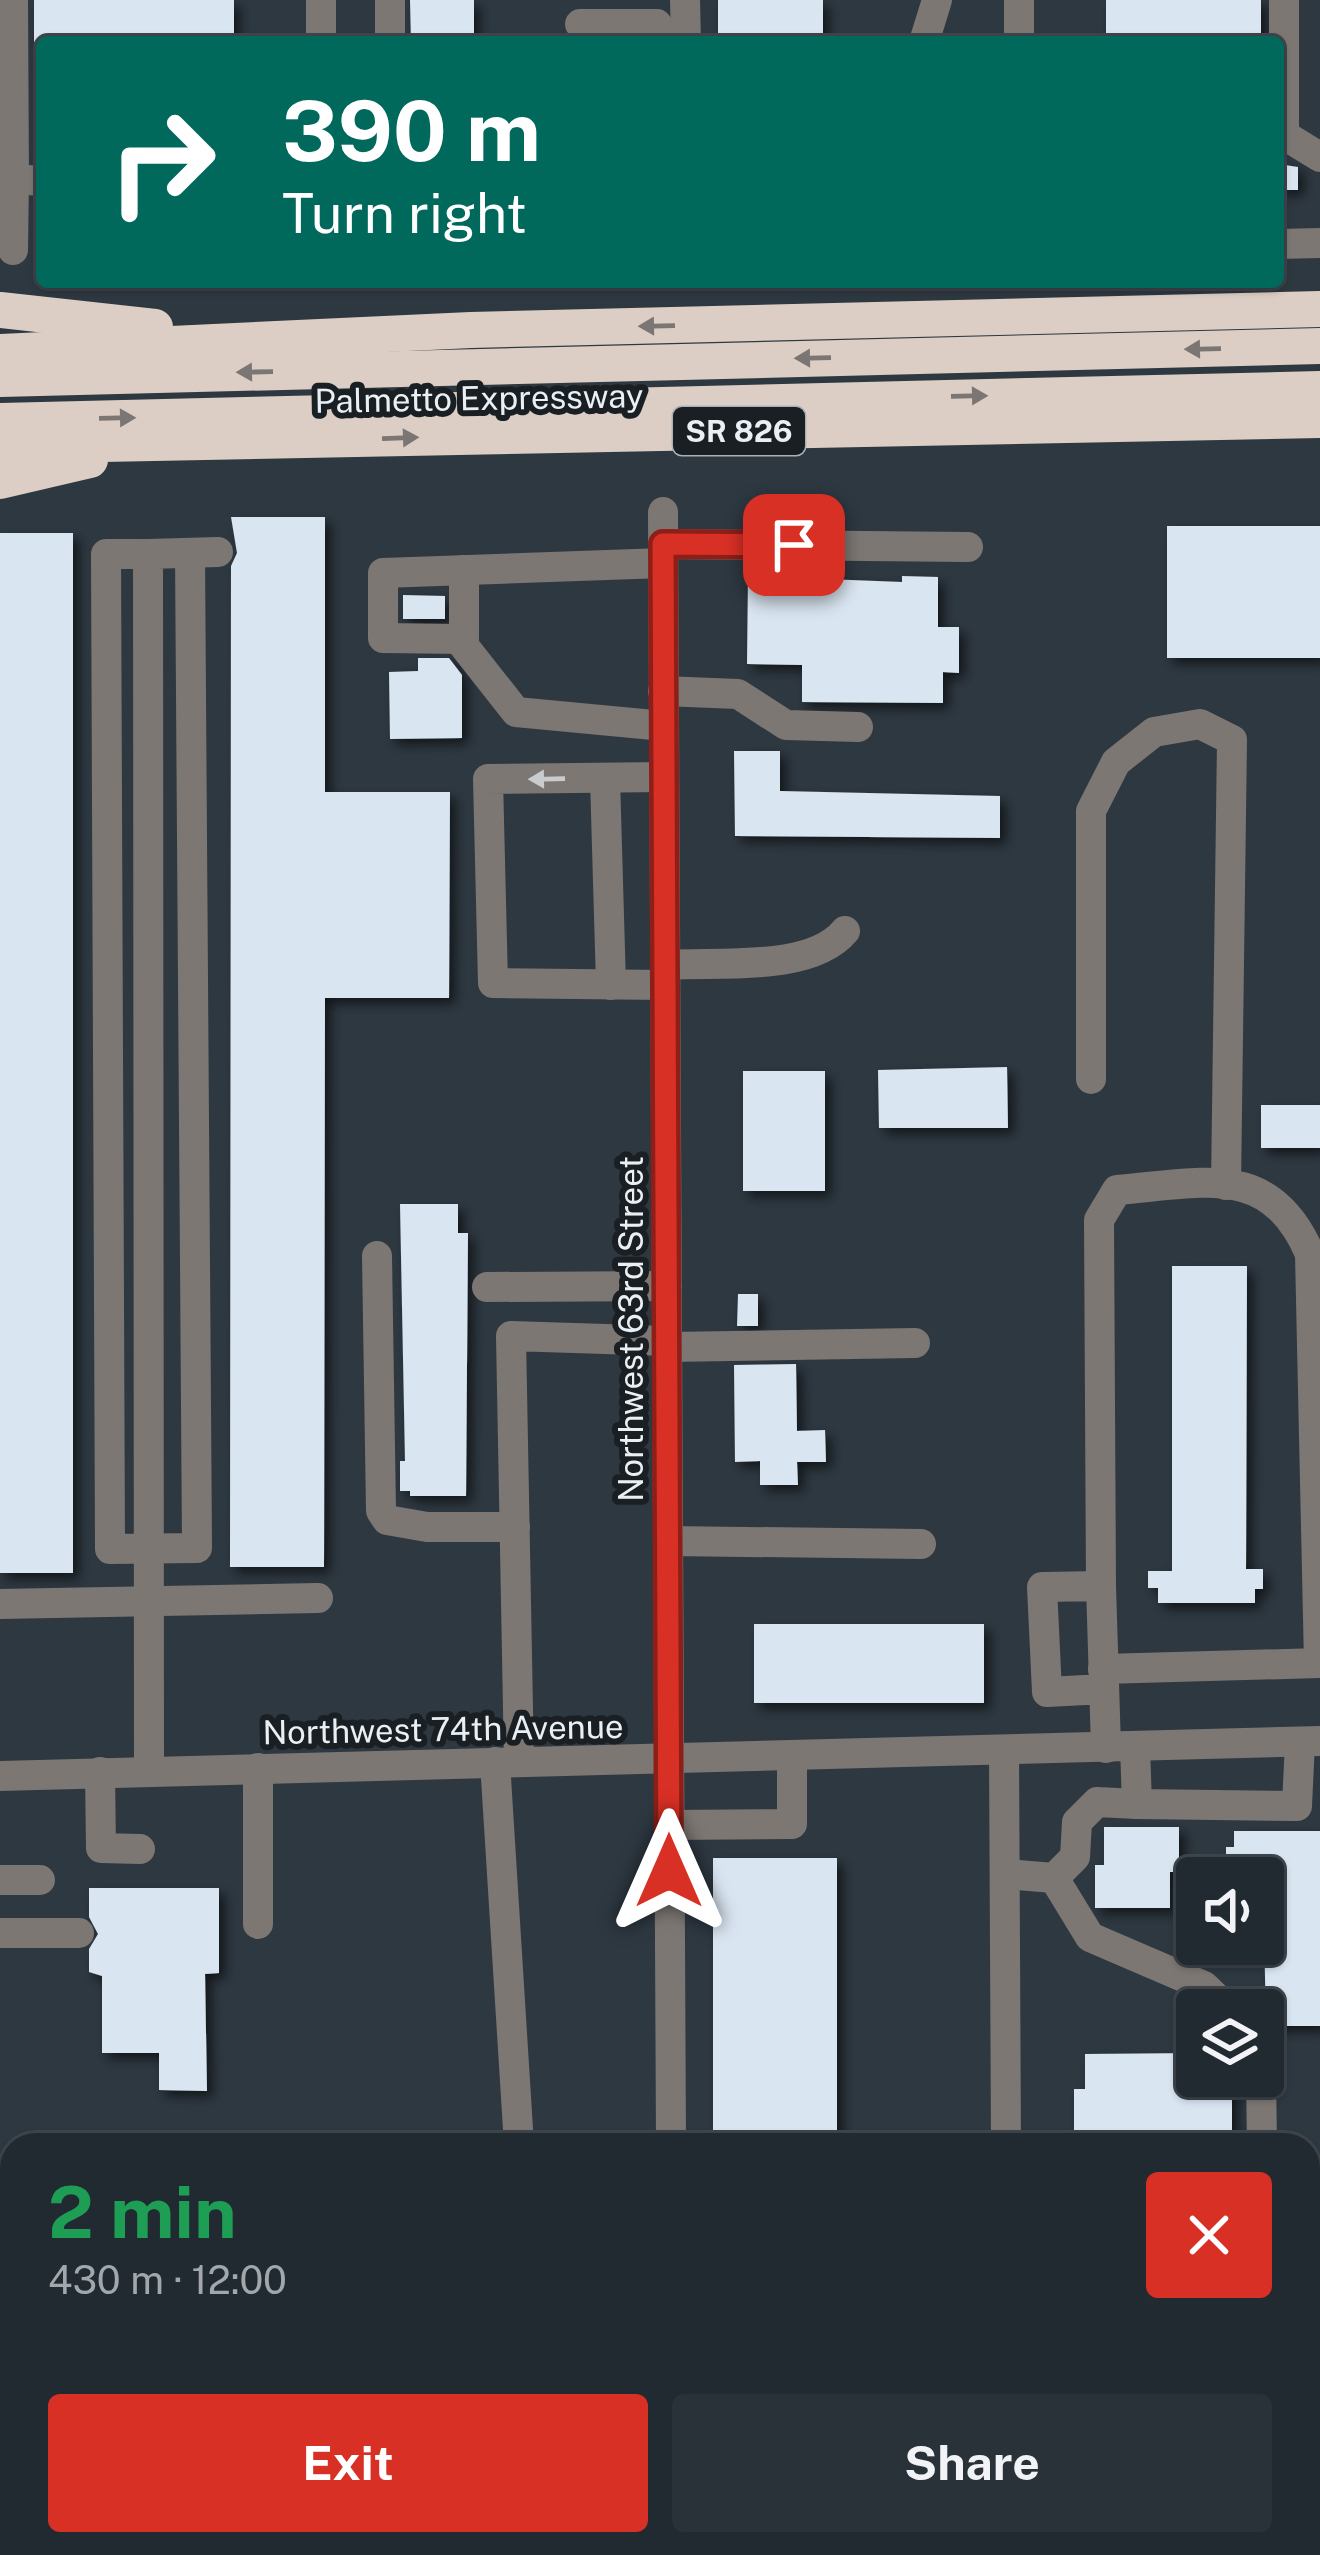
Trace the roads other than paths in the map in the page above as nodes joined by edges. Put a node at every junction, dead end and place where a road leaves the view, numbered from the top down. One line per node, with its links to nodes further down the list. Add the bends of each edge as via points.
1 (13, 0): 16 (street)
2 (321, 0): 10 (street)
3 (390, 0): 11 (street)
4 (686, 0): 12 (street)
5 (937, 0): 13 (street)
6 (1019, 0): 14 (street)
7 (1284, 0): 15 (street, via 1284,135)
8 (657, 22): 9 (street)
9 (580, 24)
10 (321, 36)
11 (390, 36)
12 (686, 36)
13 (926, 36)
14 (1019, 36)
15 (1320, 157)
16 (28, 180): 19 (street)
17 (1320, 243): 18 (street)
18 (1284, 244)
19 (18, 250)
20 (1320, 309): 22 (highway, Palmetto Expressway, one-way to 22)
21 (0, 310): 22 (highway)
22 (272, 339): 24 (highway, Palmetto Expressway)
23 (1320, 346): 25 (highway, one-way to 25)
24 (0, 352)
25 (0, 379)
26 (1320, 389): 28 (highway, one-way to 26)
27 (1320, 420): 29 (highway, Palmetto Expressway / SR 826, one-way to 27)
28 (0, 421)
29 (158, 445): 30 (highway, Palmetto Expressway / SR 826); 31 (highway)
30 (0, 446)
31 (0, 481)
32 (663, 512): 34 (street, Northwest 63rd Street)
33 (968, 547): 34 (street)
34 (663, 553): 36 (street); 42 (street, Northwest 63rd Street)
35 (148, 554): 37 (street, via 204,552); 38 (street); 45 (street, via 106,554)
36 (464, 570): 39 (street); 39 (street, via 383,573 382,638)
37 (190, 592): 38 (street); 41 (street)
38 (148, 593): 40 (street)
39 (464, 639): 46 (street, via 516,712)
40 (148, 644): 41 (street); 44 (street)
41 (190, 644): 43 (street)
42 (663, 691): 46 (street, Northwest 63rd Street); 47 (street, via 738,694 786,725)
43 (191, 701): 44 (street); 49 (street)
44 (148, 710): 45 (street); 48 (street)
45 (107, 720): 56 (street)
46 (664, 726): 50 (street, Northwest 63rd Street)
47 (858, 727)
48 (148, 752): 49 (street); 53 (street)
49 (191, 753): 52 (street)
50 (664, 777): 51 (street); 63 (street, Northwest 63rd Street)
51 (605, 778): 65 (street); 65 (street, one-way to 65, via 488,779 493,983)
52 (191, 807): 53 (street); 54 (street)
53 (148, 808): 55 (street)
54 (192, 857): 55 (street); 57 (street)
55 (148, 864): 56 (street); 58 (street)
56 (107, 871): 59 (street)
57 (192, 909): 58 (street); 61 (street)
58 (149, 919): 59 (street); 62 (street)
59 (108, 928): 64 (street)
60 (845, 932): 63 (street, via 833,946 786,958)
61 (193, 962): 62 (street); 66 (street)
62 (149, 971): 64 (street); 67 (street)
63 (665, 975): 65 (street); 82 (street, Northwest 63rd Street)
64 (108, 980): 68 (street)
65 (611, 985)
66 (193, 1012): 67 (street); 69 (street)
67 (149, 1021): 68 (street); 72 (street)
68 (108, 1031): 71 (street)
69 (194, 1066): 72 (street); 73 (street)
70 (1091, 1078): 77 (street, via 1091,811 1116,761 1154,732 1200,724 1232,740)
71 (108, 1083): 72 (street); 74 (street)
72 (149, 1093): 73 (street); 74 (street); 76 (street)
73 (194, 1107): 75 (street)
74 (108, 1119): 78 (street)
75 (194, 1174): 76 (street); 80 (street)
76 (149, 1184): 78 (street); 81 (street)
77 (1226, 1185): 99 (street, via 1117,1190 1099,1220); 103 (street, via 1258,1187 1282,1204 1310,1254)
78 (109, 1195): 84 (street)
79 (376, 1256): 95 (street, via 382,1511 387,1520 427,1527)
80 (195, 1260): 81 (street); 88 (street)
81 (149, 1261): 85 (street)
82 (667, 1286): 83 (street); 87 (street, Northwest 63rd Street)
83 (487, 1287)
84 (109, 1307): 85 (street); 90 (street)
85 (149, 1307): 89 (street)
86 (915, 1342): 87 (street)
87 (668, 1344): 95 (street, via 511,1336); 96 (street, Northwest 63rd Street)
88 (196, 1383): 89 (street); 93 (street)
89 (149, 1387): 90 (street); 92 (street)
90 (110, 1390): 91 (street)
91 (110, 1462): 92 (street); 94 (street)
92 (149, 1483): 93 (street); 94 (street); 98 (street)
93 (196, 1490): 98 (street, via 197,1548)
94 (110, 1498): 98 (street, via 110,1550)
95 (515, 1527): 110 (street)
96 (668, 1540): 97 (street); 109 (street, Northwest 63rd Street)
97 (921, 1544)
98 (149, 1550): 101 (street)
99 (1101, 1586): 104 (street); 104 (street, via 1042,1587 1048,1692)
100 (317, 1598): 101 (street)
101 (149, 1600): 102 (street); 112 (street)
102 (0, 1604)
103 (1319, 1663): 104 (street)
104 (1104, 1679): 106 (street)
105 (1310, 1741): 106 (street, Northwest 74th Avenue); 115 (street, via 1297,1806)
106 (1120, 1747): 107 (street, Northwest 74th Avenue); 115 (street)
107 (1004, 1751): 108 (street, Northwest 74th Avenue); 118 (street)
108 (792, 1757): 109 (street, Northwest 74th Avenue); 116 (street, via 792,1824)
109 (668, 1760): 110 (street, Northwest 74th Avenue); 116 (street, Northwest 63rd Street)
110 (507, 1762): 111 (street, Northwest 74th Avenue); 127 (street)
111 (258, 1768): 112 (street, Northwest 74th Avenue); 122 (street)
112 (149, 1770): 113 (street, Northwest 74th Avenue)
113 (100, 1772): 114 (street, Northwest 74th Avenue); 117 (street, via 101,1848)
114 (0, 1776)
115 (1137, 1804): 119 (street, via 1097,1802 1077,1822 1075,1857)
116 (669, 1826): 128 (street, Northwest 63rd Street)
117 (140, 1849)
118 (1005, 1874): 119 (street); 129 (street)
119 (1054, 1877): 125 (street, via 1090,1937)
120 (0, 1880): 121 (street)
121 (40, 1880)
122 (258, 1924)
123 (0, 1933): 124 (street)
124 (79, 1933)
125 (1207, 1989)
126 (1261, 2097): 130 (street)
127 (519, 2133)
128 (671, 2133)
129 (1006, 2133)
130 (1262, 2133)

